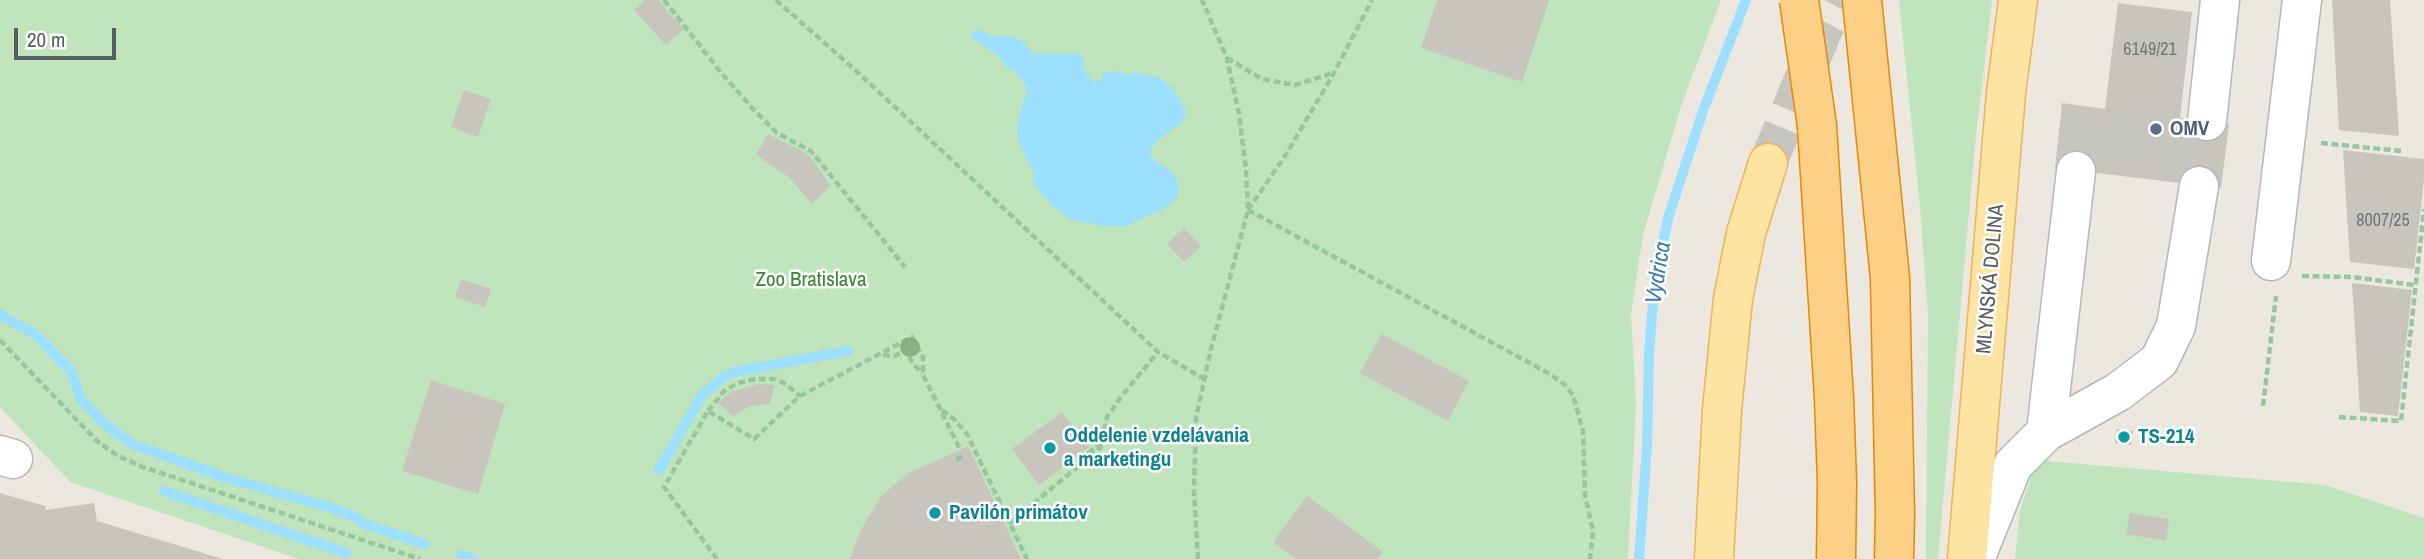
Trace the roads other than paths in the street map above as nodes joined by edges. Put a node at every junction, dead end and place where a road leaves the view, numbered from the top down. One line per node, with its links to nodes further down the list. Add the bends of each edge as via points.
1 (1799, 0): 11 (highway, bridge, via 1817,126)
2 (2018, 0): 17 (main road, MLYNSKÁ DOLINA, via 2006,93)
3 (2220, 0): 6 (street)
4 (2302, 0): 10 (street)
5 (1863, 7): 16 (highway, via 1889,278)
6 (2207, 121)
7 (1768, 163): 13 (main road, via 1746,233 1733,299)
8 (2076, 171): 12 (street)
9 (2199, 186): 12 (street, via 2176,326 2160,361 2118,392)
10 (2282, 275)
11 (1834, 398): 14 (highway); 15 (highway)
12 (2046, 432): 18 (street, via 2014,466)
13 (1714, 559)
14 (1811, 559)
15 (1836, 559)
16 (1894, 559)
17 (1967, 559)
18 (1975, 559)

